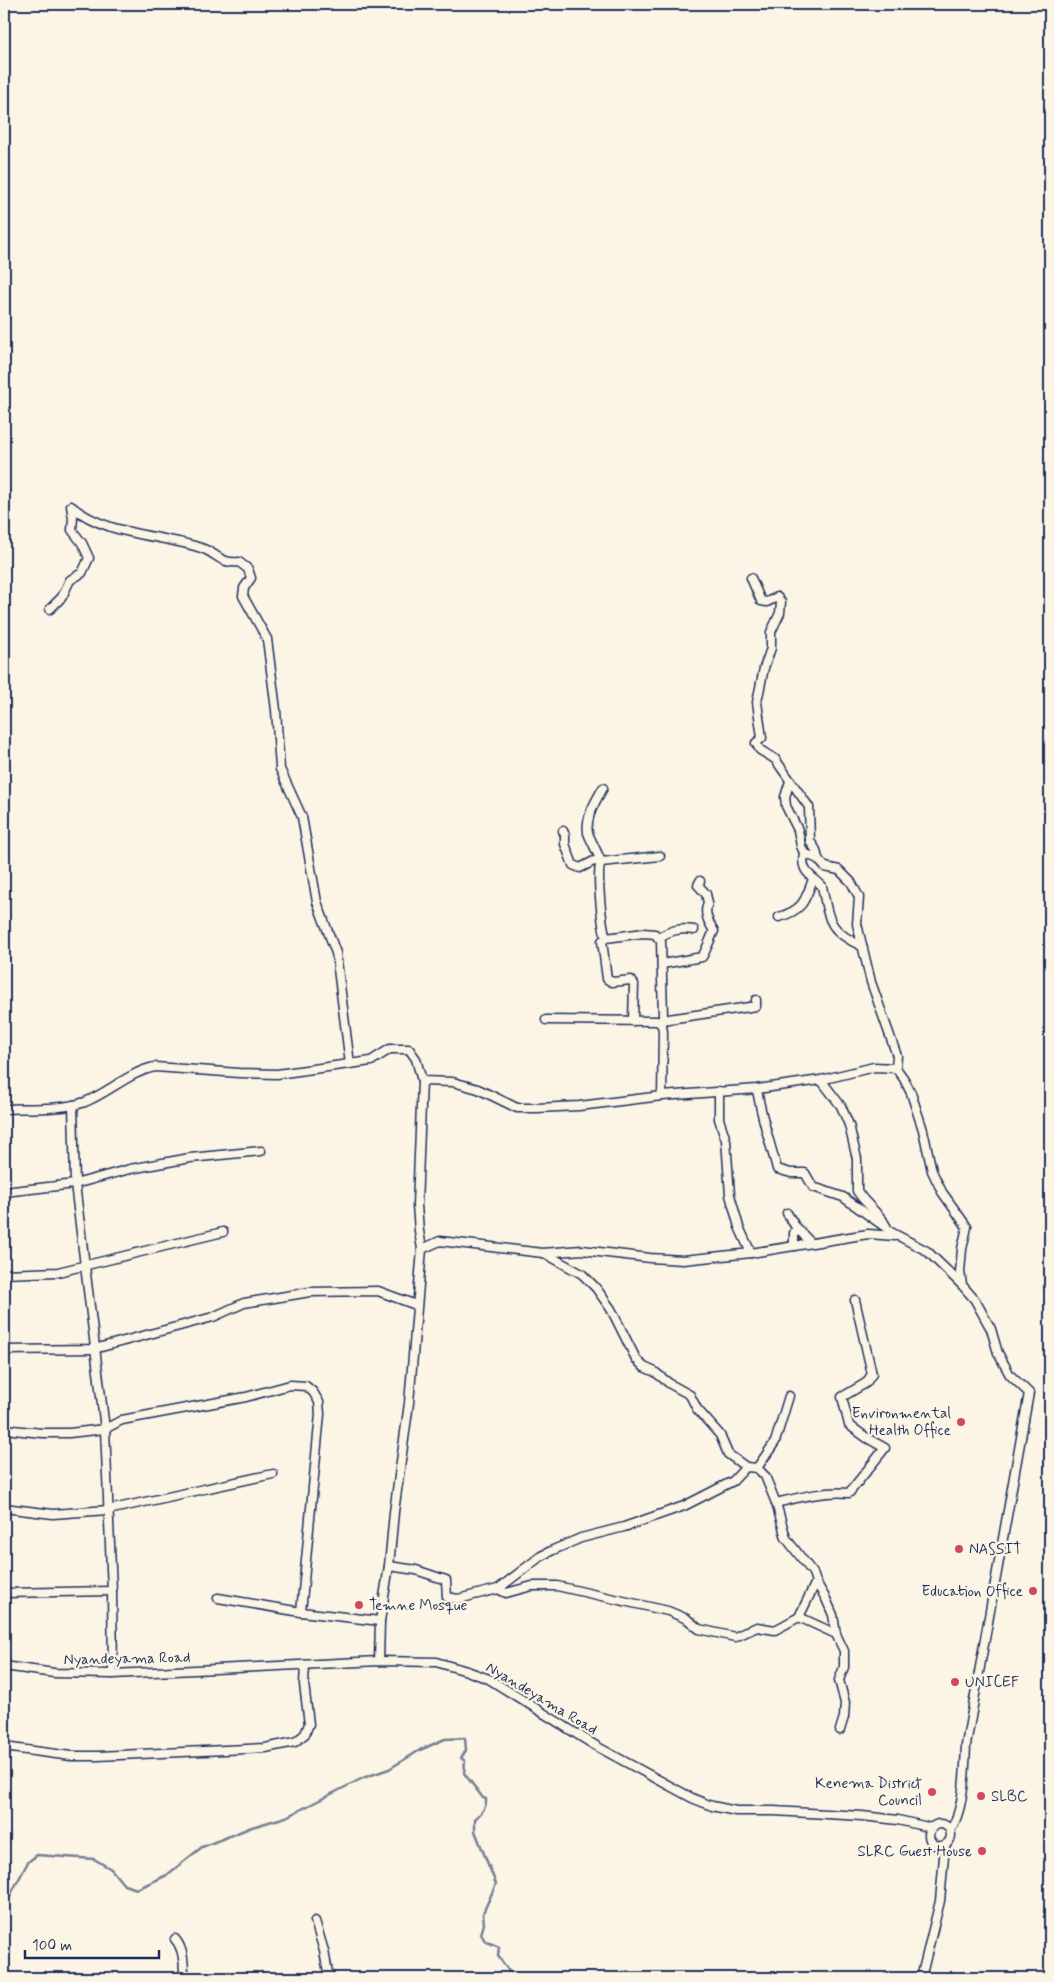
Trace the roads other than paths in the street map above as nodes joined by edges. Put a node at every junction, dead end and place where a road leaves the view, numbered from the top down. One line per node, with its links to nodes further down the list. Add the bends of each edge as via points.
1 (751, 578): 3 (street, via 761,601 777,597 781,602 780,613 771,632 771,648 757,702 762,738 756,743 760,750 774,759)
2 (50, 609): 22 (street, via 62,597 70,580 82,573 89,558 72,530 71,506 81,515 141,536 203,548 221,560 239,562 248,570 251,578 243,596 267,639 280,769 302,817 317,902 336,953)
3 (790, 781): 6 (street, via 785,796 786,806 798,830); 8 (street, via 808,807 810,841)
4 (603, 788): 9 (street, via 588,826 588,834)
5 (563, 831): 9 (street, via 572,865 580,868 594,861)
6 (804, 853): 8 (street); 10 (street, via 805,869)
7 (660, 856): 9 (street)
8 (818, 859): 16 (street, via 825,867 839,870 855,889 859,897 857,924)
9 (601, 862): 14 (street, via 600,888)
10 (813, 879): 12 (street, via 808,897 801,906); 16 (street, via 822,886 832,926)
11 (700, 881): 17 (street, via 698,885 706,894 708,920 714,931 705,952 702,957)
12 (779, 918)
13 (694, 930): 15 (street, via 681,928)
14 (606, 938): 15 (street, via 655,934); 20 (street, via 602,941 607,979 612,982 631,980 634,984)
15 (658, 938): 17 (street, via 661,941)
16 (862, 946): 23 (street, via 897,1056)
17 (662, 964): 21 (street)
18 (756, 1000): 21 (street, via 756,1006)
19 (546, 1020): 20 (street)
20 (633, 1021): 21 (street)
21 (662, 1022): 28 (street)
22 (350, 1064): 25 (street, via 371,1061 390,1049 409,1049 416,1059); 29 (street, via 277,1074 155,1067 141,1070 105,1092)
23 (896, 1068): 24 (street, via 874,1067); 46 (street, via 911,1093 932,1170 942,1192 967,1228 960,1272)
24 (821, 1080): 26 (street); 36 (street, via 841,1106 849,1125 857,1159 857,1191)
25 (422, 1081): 28 (street, via 453,1082 478,1089 517,1108 580,1106); 41 (street, via 417,1205)
26 (757, 1089): 27 (street); 36 (street, via 777,1169 805,1173 813,1187 843,1197)
27 (719, 1091): 28 (street); 43 (street, via 719,1119 726,1140 730,1195)
28 (662, 1096)
29 (73, 1106): 30 (street); 32 (street)
30 (4, 1109)
31 (261, 1151): 32 (street, via 190,1158)
32 (75, 1184): 33 (street); 44 (street)
33 (4, 1192)
34 (787, 1213): 35 (street)
35 (797, 1228): 39 (street); 40 (street)
36 (889, 1231): 38 (street)
37 (223, 1232): 44 (street)
38 (901, 1237): 39 (street, via 868,1234); 46 (street, via 927,1251)
39 (811, 1243): 40 (street)
40 (794, 1246): 43 (street)
41 (422, 1249): 42 (street, via 440,1240); 48 (street)
42 (543, 1253): 43 (street, via 582,1250 683,1260); 54 (street, via 582,1274 596,1288 611,1309 636,1359 690,1395 697,1409 720,1435 728,1454)
43 (751, 1253)
44 (86, 1265): 45 (street, via 58,1272); 49 (street)
45 (4, 1274)
46 (962, 1285): 77 (street, via 975,1300 991,1329 998,1353 1010,1375 1029,1393 975,1690 956,1823)
47 (855, 1300): 57 (street, via 872,1374 866,1383 842,1397 849,1425 885,1448 849,1493 813,1494)
48 (416, 1305): 49 (street, via 378,1291 310,1292 244,1303 212,1317); 60 (street, via 409,1403)
49 (94, 1349): 50 (street); 53 (street)
50 (4, 1350)
51 (789, 1396): 55 (street, via 776,1442)
52 (4, 1429): 53 (street, via 69,1433)
53 (104, 1429): 59 (street); 66 (street, via 122,1420 246,1397 290,1385 306,1386 314,1392 320,1414)
54 (746, 1467): 55 (street); 62 (street, via 733,1480 684,1506 581,1538 547,1553)
55 (757, 1468): 57 (street, via 765,1476)
56 (273, 1474): 59 (street)
57 (776, 1504): 61 (street, via 786,1538 813,1573)
58 (4, 1508): 59 (street, via 54,1514)
59 (108, 1510): 63 (street)
60 (389, 1566): 62 (street, via 416,1570 446,1580 447,1597 465,1598); 68 (street)
61 (816, 1582): 67 (street); 69 (street, via 833,1615)
62 (498, 1589): 67 (street, via 506,1593 532,1586 557,1586 668,1611 687,1619 699,1629 735,1637 757,1627 775,1630)
63 (112, 1591): 64 (street); 73 (street)
64 (4, 1593)
65 (218, 1598): 66 (street)
66 (301, 1612): 68 (street)
67 (799, 1617): 69 (street)
68 (380, 1621): 70 (street)
69 (836, 1634): 74 (street, via 844,1651 844,1667 839,1680 845,1703)
70 (379, 1661): 71 (street, Nyandeyama Road); 76 (street, Nyandeyama Road, via 436,1662 489,1679 596,1746 712,1806 736,1811 880,1818)
71 (305, 1665): 73 (street, Nyandeyama Road); 75 (street, via 309,1724 305,1734 295,1742 265,1748 98,1756 70,1756)
72 (4, 1666): 73 (street, Nyandeyama Road, via 54,1673)
73 (113, 1674)
74 (840, 1730)
75 (4, 1747)
76 (932, 1828): 77 (street, via 939,1824); 78 (street, via 929,1836 933,1843)
77 (950, 1830): 78 (street, via 950,1838)
78 (945, 1845): 83 (street, via 940,1901)
79 (315, 1921): 82 (street)
80 (175, 1939): 81 (street, via 183,1959)
81 (184, 1978)
82 (329, 1978)
83 (921, 1978)

